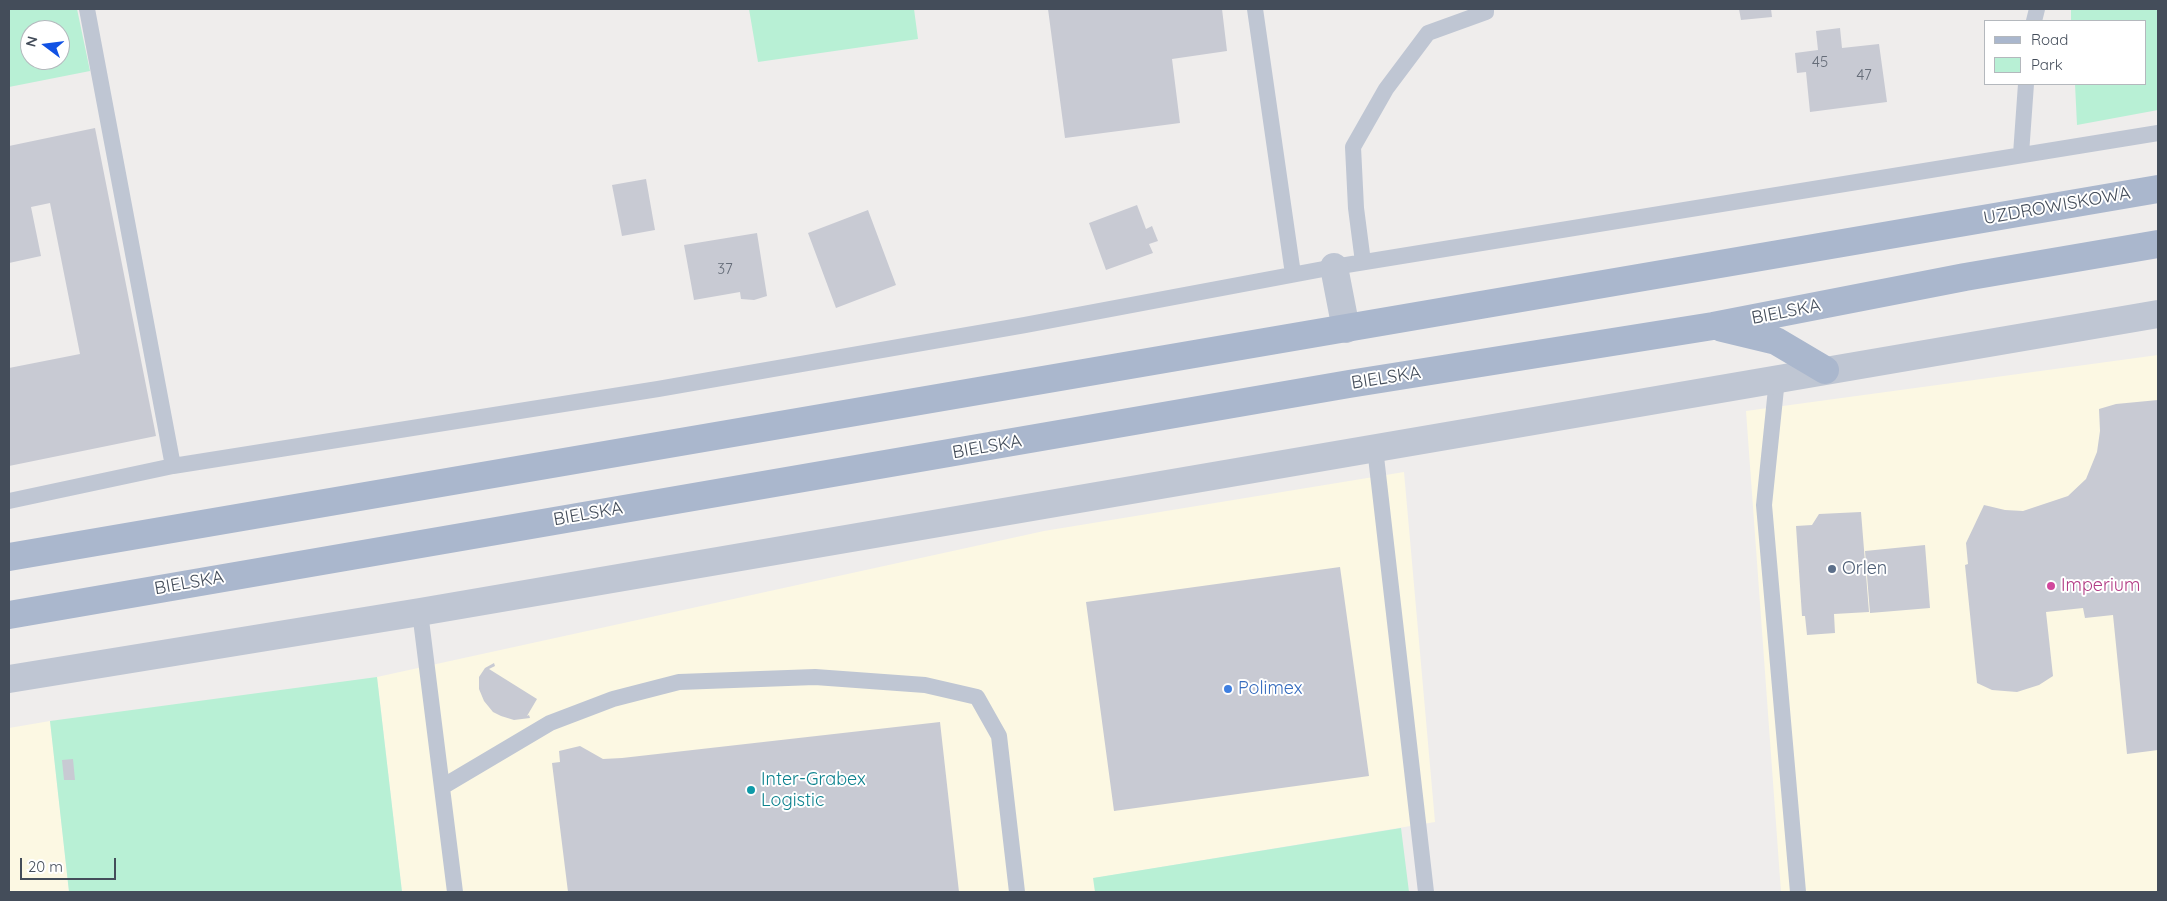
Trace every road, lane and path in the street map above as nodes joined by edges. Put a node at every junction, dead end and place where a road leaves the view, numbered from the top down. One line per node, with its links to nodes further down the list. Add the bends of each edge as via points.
1 (87, 9): 18 (lane)
2 (1254, 9): 11 (lane)
3 (1486, 9): 9 (lane, via 1486,12 1428,32 1386,89 1353,147)
4 (2026, 85): 6 (lane)
5 (2158, 133): 6 (lane)
6 (2022, 154): 9 (lane)
7 (2158, 189): 14 (main road, UZDROWISKOWA)
8 (2158, 244): 13 (main road, BIELSKA, via 1965,277)
9 (1363, 262): 10 (lane)
10 (1334, 267): 11 (lane); 14 (street)
11 (1293, 274): 18 (lane, via 658,389)
12 (2158, 314): 15 (street)
13 (1713, 326): 15 (main road, via 1776,341); 22 (main road, BIELSKA, via 1349,384)
14 (1346, 329): 20 (main road)
15 (1825, 370): 16 (street)
16 (1777, 379): 17 (street); 28 (lane, via 1764,505)
17 (1375, 448): 21 (street); 27 (lane)
18 (173, 466): 19 (lane)
19 (9, 501)
20 (9, 557)
21 (420, 612): 23 (street); 24 (lane)
22 (9, 615)
23 (9, 679)
24 (442, 787): 25 (lane); 26 (lane, via 550,723 613,699 679,682 816,676 924,685 977,697 999,736)
25 (455, 892)
26 (1017, 892)
27 (1426, 892)
28 (1798, 892)

